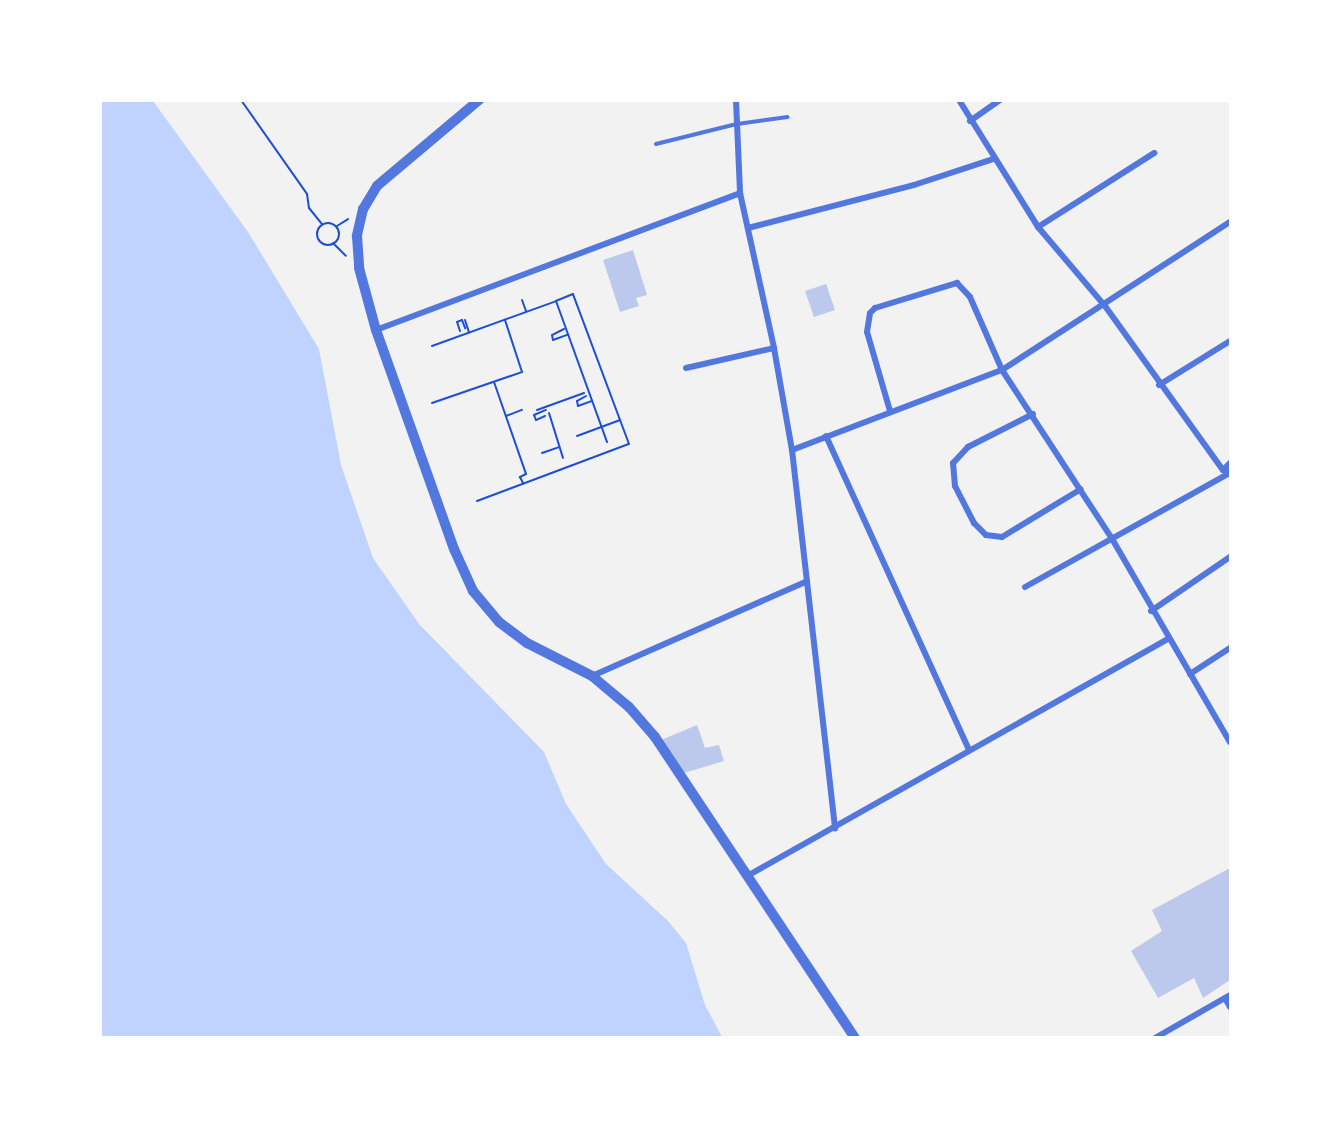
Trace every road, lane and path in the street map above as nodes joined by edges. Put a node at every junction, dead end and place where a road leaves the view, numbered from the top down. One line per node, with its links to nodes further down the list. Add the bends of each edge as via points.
1 (241, 100): 14 (path, via 307,194 309,208)
2 (479, 100): 25 (street, via 390,173 363,209 357,252)
3 (736, 100): 8 (street)
4 (959, 100): 7 (street)
5 (1000, 100): 7 (street)
6 (788, 117): 8 (lane)
7 (970, 121): 11 (street)
8 (737, 124): 9 (lane); 12 (street)
9 (656, 144)
10 (1154, 153): 15 (street)
11 (993, 159): 15 (street); 16 (street, via 914,185)
12 (740, 193): 16 (street); 25 (street)
13 (1230, 222): 19 (street)
14 (322, 224): 14 (path, via 337,226 339,236 333,243 321,243 318,238)
15 (1038, 227): 19 (street)
16 (748, 228): 31 (street)
17 (522, 300): 20 (path)
18 (556, 300): 20 (path); 36 (path); 44 (path, via 573,294)
19 (1105, 306): 33 (street); 35 (street)
20 (526, 311): 22 (path)
21 (465, 320): 27 (path)
22 (504, 320): 27 (path); 34 (path, via 522,372)
23 (465, 328): 26 (path, via 462,320 457,322)
24 (564, 329): 28 (path, via 552,335 553,340)
25 (376, 330): 67 (street, via 454,549 473,591 499,622 527,643)
26 (460, 331)
27 (469, 333): 30 (path)
28 (568, 335)
29 (1230, 342): 35 (street)
30 (432, 346)
31 (774, 348): 32 (street); 50 (street)
32 (686, 368)
33 (1002, 370): 40 (street); 40 (street, via 970,297 957,283 875,308 867,332); 41 (street)
34 (494, 382): 37 (path); 42 (path)
35 (1159, 385): 54 (street)
36 (592, 401): 39 (path, via 578,406 576,401 585,395); 45 (path)
37 (432, 403)
38 (522, 410): 42 (path)
39 (537, 410)
40 (890, 411): 47 (street)
41 (1032, 414): 57 (street); 57 (street, via 968,447 953,463 955,486 974,523 986,535 1002,537)
42 (506, 416): 56 (path, via 526,474 520,477)
43 (545, 416): 49 (path, via 536,420 534,415 547,412)
44 (620, 420): 45 (path); 56 (path, via 629,444)
45 (602, 427): 46 (path); 48 (path)
46 (577, 436)
47 (826, 436): 50 (street); 69 (street)
48 (606, 442)
49 (560, 446): 51 (path); 52 (path)
50 (792, 450): 61 (street)
51 (542, 453)
52 (563, 458)
53 (1230, 464): 54 (street)
54 (1223, 470): 55 (street)
55 (1230, 472): 59 (street)
56 (523, 483): 58 (path)
57 (1081, 489): 59 (street)
58 (477, 501)
59 (1111, 537): 62 (street); 63 (street)
60 (1230, 557): 63 (street)
61 (807, 581): 67 (street); 70 (street)
62 (1025, 587)
63 (1151, 611): 64 (street)
64 (1167, 639): 66 (street); 69 (street)
65 (1230, 648): 66 (street)
66 (1190, 674): 68 (street)
67 (592, 676): 71 (street, via 629,707 655,737)
68 (1230, 742)
69 (969, 750): 70 (street)
70 (835, 829): 71 (street)
71 (749, 874): 74 (street)
72 (1228, 997): 73 (street); 75 (street)
73 (1230, 1007)
74 (855, 1038)
75 (1155, 1038)

